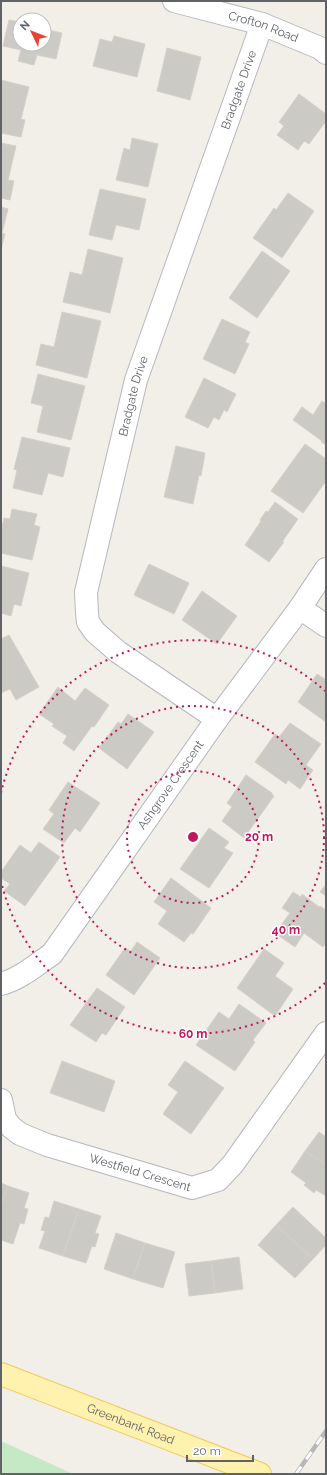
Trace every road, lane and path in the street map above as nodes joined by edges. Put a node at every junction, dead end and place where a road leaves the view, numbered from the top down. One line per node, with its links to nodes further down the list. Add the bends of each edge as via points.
1 (174, 1): 2 (street, Crofton Road)
2 (262, 24): 3 (street, Crofton Road, via 320,48); 7 (street, Bradgate Drive, via 136,380 86,592 88,622 95,632 118,652)
3 (326, 53)
4 (326, 569): 5 (street, Ashgrove Crescent)
5 (300, 608): 6 (street); 7 (street, Ashgrove Crescent)
6 (326, 626)
7 (217, 719): 8 (street, Ashgrove Crescent, via 52,954 31,969)
8 (1, 984)
9 (326, 1033): 10 (street, Westfield Crescent, via 233,1164 218,1180 192,1188 47,1145 20,1134 5,1119)
10 (1, 1100)
11 (1, 1374): 12 (main road, Greenbank Road)
12 (260, 1474)

